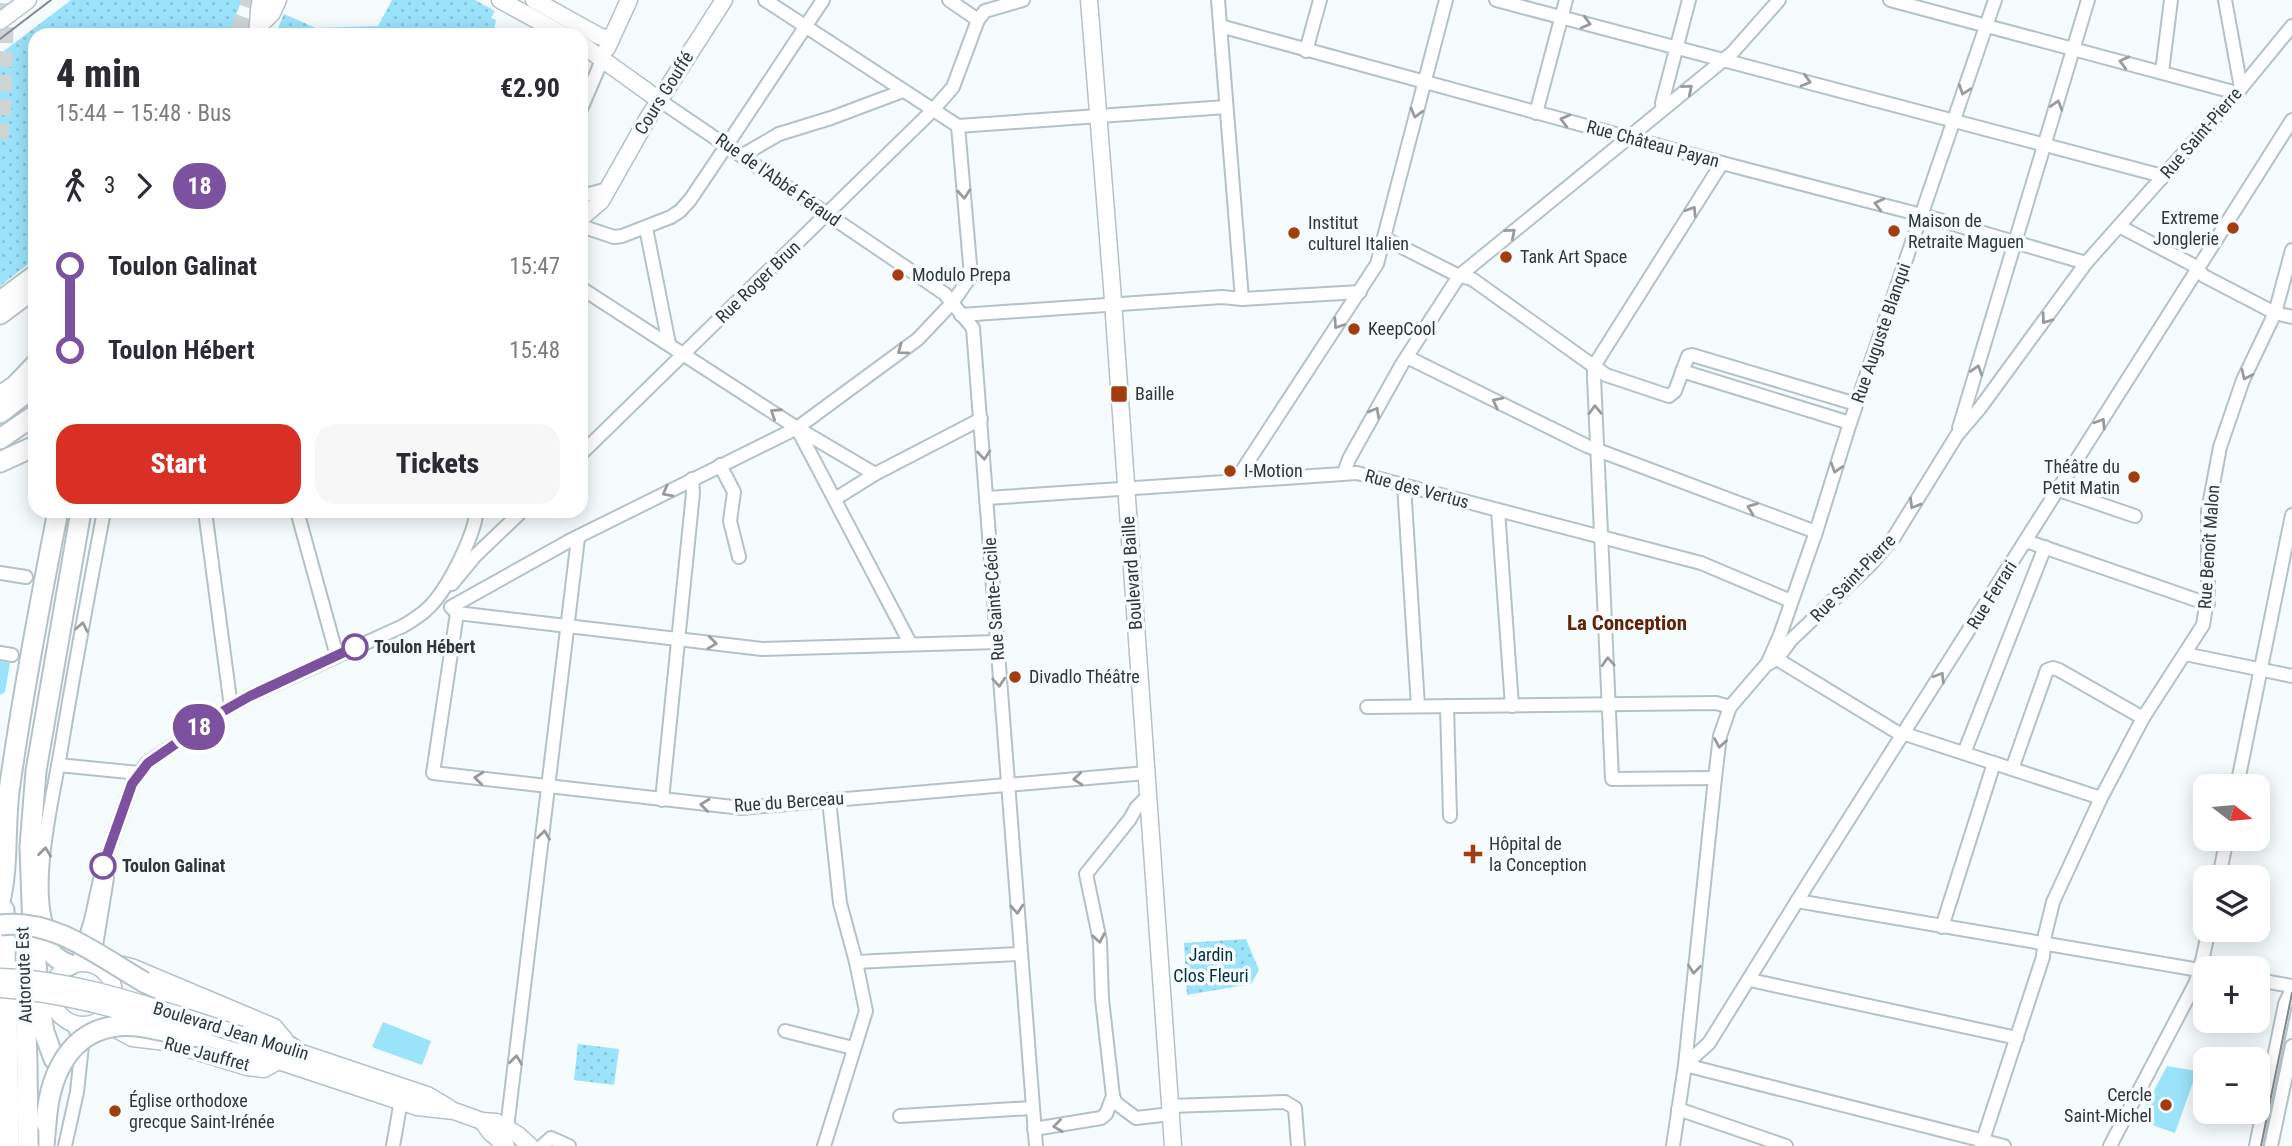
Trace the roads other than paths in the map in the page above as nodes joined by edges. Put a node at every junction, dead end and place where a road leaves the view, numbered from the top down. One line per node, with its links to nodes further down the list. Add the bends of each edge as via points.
1 (28, 0): 27 (main road)
2 (261, 0): 33 (main road)
3 (278, 0): 34 (main road)
4 (500, 0): 35 (main road)
5 (534, 0): 36 (main road)
6 (629, 0): 38 (main road)
7 (724, 0): 50 (main road, Cours Gouffé)
8 (765, 0): 32 (street)
9 (823, 0): 32 (street)
10 (949, 0): 28 (street)
11 (1023, 0): 28 (street, via 985,11)
12 (1089, 0): 55 (main road, Boulevard Baille)
13 (1218, 0): 30 (street)
14 (1320, 0): 42 (street)
15 (1446, 0): 46 (street)
16 (1496, 0): 26 (street)
17 (1566, 0): 26 (street)
18 (1689, 0): 39 (street)
19 (1779, 0): 43 (street)
20 (1890, 0): 29 (street)
21 (1995, 0): 29 (street, Rue Auguste Blanqui)
22 (2088, 0): 41 (street)
23 (2171, 0): 45 (street)
24 (2225, 0): 47 (street)
25 (0, 1): 27 (main road)
26 (1562, 17): 39 (street, one-way to 39); 54 (street)
27 (3, 19)
28 (978, 20): 52 (street, via 953,87)
29 (1986, 25): 41 (street); 57 (street, Rue Auguste Blanqui, one-way to 57)
30 (1220, 26): 42 (street, Rue Château Payan); 51 (street)
31 (2292, 26): 47 (street, Rue Saint-Pierre)
32 (805, 27): 48 (street); 60 (street)
33 (257, 28)
34 (260, 28)
35 (551, 28)
36 (576, 28)
37 (588, 33): 38 (main road)
38 (611, 40): 44 (main road)
39 (1677, 47): 43 (street); 53 (street)
40 (588, 48): 44 (main road, Rue de l'Abbé Féraud)
41 (2073, 50): 45 (street, one-way to 41); 61 (street, one-way to 41)
42 (1307, 51): 46 (street, Rue Château Payan)
43 (1724, 59): 53 (street, one-way to 43); 57 (street, one-way to 57)
44 (602, 60): 49 (street); 50 (main road, Rue de l'Abbé Féraud)
45 (2161, 72): 47 (street)
46 (1424, 82): 54 (street, Rue Château Payan); 73 (street, one-way to 73)
47 (2239, 90): 64 (street, Rue Saint-Pierre)
48 (903, 91): 52 (street); 62 (street, via 779,134)
49 (588, 93)
50 (659, 100): 60 (street, Rue de l'Abbé Féraud); 65 (main road, Cours Gouffé)
51 (1226, 107): 55 (street); 84 (street)
52 (933, 110): 58 (street); 68 (street, Rue Roger Brun)
53 (1663, 110): 59 (street)
54 (1536, 113): 59 (street, Rue Château Payan, one-way to 54)
55 (1099, 116): 58 (street); 86 (main road, Boulevard Baille)
56 (2292, 120): 77 (street, Rue Ferrari)
57 (1954, 121): 61 (street); 69 (street, Rue Auguste Blanqui)
58 (958, 126): 85 (street, one-way to 85, via 971,276)
59 (1629, 137): 63 (street, Rue Château Payan); 79 (street, one-way to 59)
60 (727, 145): 62 (street, Rue de l'Abbé Féraud); 72 (street, via 680,211)
61 (2045, 146): 64 (street); 74 (street)
62 (743, 155): 68 (street, Rue de l'Abbé Féraud)
63 (1722, 163): 69 (street, Rue Château Payan, one-way to 63); 94 (street, one-way to 63)
64 (2161, 179): 70 (street, Rue Saint-Pierre)
65 (608, 189): 66 (street); 67 (main road, Cours Gouffé)
66 (588, 194)
67 (588, 212)
68 (827, 214): 85 (street, Rue de l'Abbé Féraud); 92 (street, Rue Roger Brun)
69 (1922, 215): 74 (street, Rue Château Payan); 101 (street, Rue Auguste Blanqui)
70 (2119, 226): 76 (street, Rue Saint-Pierre); 77 (street)
71 (588, 228): 72 (street, via 614,237)
72 (646, 228): 91 (street)
73 (1384, 238): 79 (street); 81 (street, via 1377,264)
74 (2016, 242): 76 (street, Rue Château Payan); 109 (street, one-way to 74)
75 (2292, 250): 87 (street, Rue Benoît Malon)
76 (2086, 263): 109 (street, Rue Saint-Pierre, one-way to 109)
77 (2196, 270): 87 (street); 122 (street, Rue Ferrari, one-way to 77)
78 (28, 276): 83 (street)
79 (1459, 276): 93 (street); 94 (street, via 1472,279)
80 (588, 292): 91 (street)
81 (1360, 292): 84 (street); 119 (street, one-way to 119)
82 (28, 293): 88 (highway)
83 (0, 297)
84 (1242, 299): 86 (street)
85 (952, 303): 89 (street, Rue Sainte-Cécile); 107 (street, one-way to 107, via 918,339)
86 (1114, 304): 89 (street); 121 (main road, Boulevard Baille)
87 (2276, 313): 90 (street); 153 (street, Rue Benoît Malon, one-way to 153, via 2243,380 2220,447 2208,511)
88 (0, 314)
89 (961, 315): 105 (street, Rue Sainte-Cécile, via 973,328)
90 (2292, 317)
91 (669, 344): 92 (street)
92 (683, 354): 107 (street, one-way to 92); 110 (street, Rue Roger Brun)
93 (1406, 357): 112 (street, one-way to 93); 116 (street, one-way to 93)
94 (1594, 368): 95 (street, via 1669,396); 112 (street, one-way to 94)
95 (1682, 371): 101 (street, via 1692,355); 106 (street)
96 (28, 372): 97 (highway)
97 (0, 396)
98 (28, 396): 102 (highway)
99 (28, 396): 103 (highway)
100 (28, 398): 108 (highway)
101 (1856, 404): 106 (street, Rue Auguste Blanqui)
102 (0, 407)
103 (0, 413)
104 (28, 419): 108 (highway)
105 (981, 419): 117 (street); 123 (street, Rue Sainte-Cécile, one-way to 123)
106 (1850, 423): 139 (street, Rue Auguste Blanqui, one-way to 139)
107 (797, 428): 115 (street); 117 (street); 124 (street)
108 (4, 431)
109 (1957, 435): 161 (street, Rue Saint-Pierre, one-way to 161, via 1894,537)
110 (588, 446)
111 (28, 449): 113 (highway)
112 (1597, 449): 139 (street, one-way to 112); 140 (street)
113 (5, 458): 114 (highway)
114 (28, 460)
115 (720, 465): 118 (street); 146 (street, via 734,492 730,521)
116 (1345, 472): 119 (street, Rue des Vertus); 120 (street, Rue des Vertus)
117 (875, 474): 124 (street)
118 (692, 479): 141 (street, one-way to 141); 156 (street)
119 (1236, 480): 121 (street, Rue des Vertus)
120 (1404, 485): 125 (street, Rue des Vertus); 166 (street)
121 (1126, 488): 123 (street, Rue des Vertus); 178 (main road, Boulevard Baille)
122 (2059, 489): 127 (street); 142 (street, Rue Ferrari)
123 (987, 498): 157 (street, Rue Sainte-Cécile)
124 (835, 499): 158 (street)
125 (1498, 510): 140 (street, Rue des Vertus); 168 (street)
126 (2292, 515): 147 (street)
127 (2135, 516)
128 (47, 518): 149 (highway)
129 (47, 518): 164 (highway, via 28,620)
130 (56, 518): 149 (highway)
131 (68, 518): 190 (highway, via 23,771)
132 (80, 518): 152 (highway)
133 (89, 518): 152 (highway, via 80,567)
134 (103, 518): 176 (street, one-way to 134)
135 (206, 518): 170 (street)
136 (299, 518): 160 (street)
137 (475, 518): 143 (street)
138 (515, 518): 145 (street)
139 (1816, 531): 151 (street, Rue Auguste Blanqui)
140 (1602, 537): 151 (street, Rue des Vertus, via 1701,564); 165 (street, one-way to 140)
141 (578, 538): 154 (street); 155 (street)
142 (2026, 541): 144 (street); 173 (street, Rue Ferrari, one-way to 142)
143 (469, 542): 145 (street); 150 (street)
144 (2045, 547): 153 (street); 174 (street)
145 (475, 556): 150 (street)
146 (738, 557)
147 (2287, 561): 162 (street)
148 (0, 573): 149 (street)
149 (34, 581): 164 (highway)
150 (437, 598): 154 (street); 160 (street, via 403,626)
151 (1791, 601): 161 (street, Rue Auguste Blanqui)
152 (65, 604): 187 (highway)
153 (2208, 604): 159 (street, Rue Benoît Malon, via 2203,625)
154 (454, 610): 155 (street); 183 (street, Rue du Berceau, one-way to 154, via 433,773)
155 (568, 626): 156 (street); 183 (street)
156 (678, 639): 158 (street, one-way to 158, via 762,649); 185 (street)
157 (997, 642): 158 (street); 182 (street, Rue Sainte-Cécile, one-way to 182)
158 (910, 643)
159 (2185, 654): 162 (street); 172 (street, Rue Benoît Malon)
160 (337, 656): 170 (street)
161 (1772, 662): 169 (street, Rue Saint-Pierre); 173 (street)
162 (2260, 670): 163 (street); 180 (street)
163 (2292, 676)
164 (26, 684): 192 (highway, Autoroute Est, via 9,787)
165 (1610, 704): 168 (street); 169 (street); 181 (street, via 1612,779)
166 (1418, 706): 167 (street); 171 (street)
167 (1447, 706): 168 (street); 189 (street)
168 (1512, 706)
169 (1730, 706): 181 (street, Rue Saint-Pierre, one-way to 181)
170 (231, 707): 179 (street, via 158,755)
171 (1367, 707)
172 (2143, 718): 177 (street, via 2059,670 2047,670); 184 (street, Rue Benoît Malon)
173 (1903, 735): 174 (street); 193 (street, Rue Ferrari)
174 (1964, 753): 175 (street)
175 (1994, 763): 177 (street); 196 (street)
176 (58, 765): 179 (street); 201 (street, one-way to 176, via 51,936 42,893)
177 (2012, 769): 184 (street)
178 (1146, 773): 182 (street, Rue du Berceau, one-way to 182); 188 (main road, Boulevard Baille)
179 (139, 774): 191 (street)
180 (2239, 774)
181 (1715, 778): 224 (street, Rue Saint-Pierre, one-way to 224)
182 (1007, 785): 186 (street, Rue du Berceau); 199 (street, Rue Sainte-Cécile, one-way to 199)
183 (550, 786): 185 (street, Rue du Berceau); 234 (street, one-way to 183)
184 (2101, 798): 198 (street, Rue Benoît Malon, via 2053,902)
185 (662, 800): 186 (street, Rue du Berceau, one-way to 185, via 741,808)
186 (829, 800): 200 (street, via 840,903)
187 (33, 805): 190 (highway, Autoroute Est); 194 (highway)
188 (1140, 805): 226 (street, one-way to 226, via 1086,874 1101,954); 229 (main road, Boulevard Baille)
189 (1450, 816)
190 (21, 846): 223 (highway, Autoroute Est)
191 (109, 850): 197 (street); 201 (street)
192 (2, 893): 223 (highway, Autoroute Est)
193 (1797, 901): 196 (street); 206 (street, Rue Ferrari)
194 (33, 911): 201 (highway, via 43,942 54,957); 222 (highway, via 40,1007)
195 (0, 925): 205 (highway, bridge, via 35,925 56,932)
196 (1942, 927): 198 (street)
197 (98, 937): 202 (street, via 94,958); 205 (street)
198 (2044, 944): 203 (street); 216 (street, Rue Benoît Malon)
199 (1020, 954): 200 (street); 227 (street, Rue Sainte-Cécile)
200 (856, 962): 219 (street, via 866,1011)
201 (74, 964): 202 (main road); 212 (main road, via 59,974 52,993 55,1006)
202 (100, 968): 205 (main road, via 123,965); 211 (main road, via 114,992 110,1008)
203 (2193, 968)
204 (0, 977): 217 (main road, Boulevard Jean Moulin, bridge, via 83,988)
205 (146, 978): 221 (highway, via 209,1012 274,1037)
206 (1750, 980): 216 (street); 224 (street, Rue Ferrari, via 1709,1043)
207 (2270, 983): 208 (street)
208 (2292, 988): 254 (street)
209 (0, 989): 214 (main road, Boulevard Jean Moulin, bridge, via 80,999)
210 (2193, 989): 253 (street)
211 (98, 1020): 212 (main road); 215 (main road, Rue Jauffret); 220 (street, via 82,1039)
212 (71, 1022): 220 (street); 222 (main road, via 55,1036)
213 (785, 1031): 219 (street)
214 (202, 1037): 217 (main road, Boulevard Jean Moulin); 239 (highway, bridge, via 130,1026 107,1028 77,1044 53,1079)
215 (132, 1038): 220 (street, Rue Jauffret, via 92,1039); 221 (main road, Rue Jauffret, via 166,1042 264,1069)
216 (2017, 1038): 236 (street, Rue Benoît Malon)
217 (240, 1041): 221 (main road, Boulevard Jean Moulin)
218 (2292, 1046): 230 (street)
219 (853, 1048): 246 (street)
220 (83, 1055): 240 (street)
221 (286, 1055): 225 (main road, Boulevard Jean Moulin)
222 (54, 1059): 231 (main road, via 58,1102 49,1117 30,1124)
223 (18, 1064): 237 (highway, Autoroute Est, bridge); 238 (highway, Autoroute Est, bridge)
224 (1685, 1065): 228 (street, Rue Saint-Pierre); 236 (street)
225 (406, 1095): 233 (main road, Boulevard Jean Moulin, via 427,1095); 241 (street)
226 (1113, 1096): 229 (street, via 1136,1118); 235 (street, one-way to 235, via 1101,1118)
227 (1032, 1108): 232 (street); 235 (street, Rue Sainte-Cécile)
228 (1678, 1109): 250 (street, Rue Saint-Pierre); 251 (street)
229 (1171, 1110): 248 (main road, Boulevard Baille); 249 (street, via 1285,1102 1295,1108)
230 (2286, 1110): 255 (street)
231 (0, 1114)
232 (900, 1116)
233 (482, 1121): 234 (main road, Boulevard Jean Moulin); 242 (main road, Boulevard Jean Moulin)
234 (507, 1128): 243 (main road, Boulevard Jean Moulin)
235 (1034, 1129): 247 (street, Rue Sainte-Cécile)
236 (1982, 1143): 252 (street)
237 (9, 1146)
238 (28, 1146)
239 (44, 1146)
240 (65, 1146)
241 (393, 1146)
242 (506, 1146)
243 (530, 1146)
244 (542, 1146): 245 (street, via 551,1138)
245 (569, 1146)
246 (824, 1146)
247 (1036, 1146)
248 (1173, 1146)
249 (1298, 1146)
250 (1673, 1146)
251 (1786, 1146)
252 (2004, 1146)
253 (2110, 1146)
254 (2256, 1146)
255 (2272, 1146)

